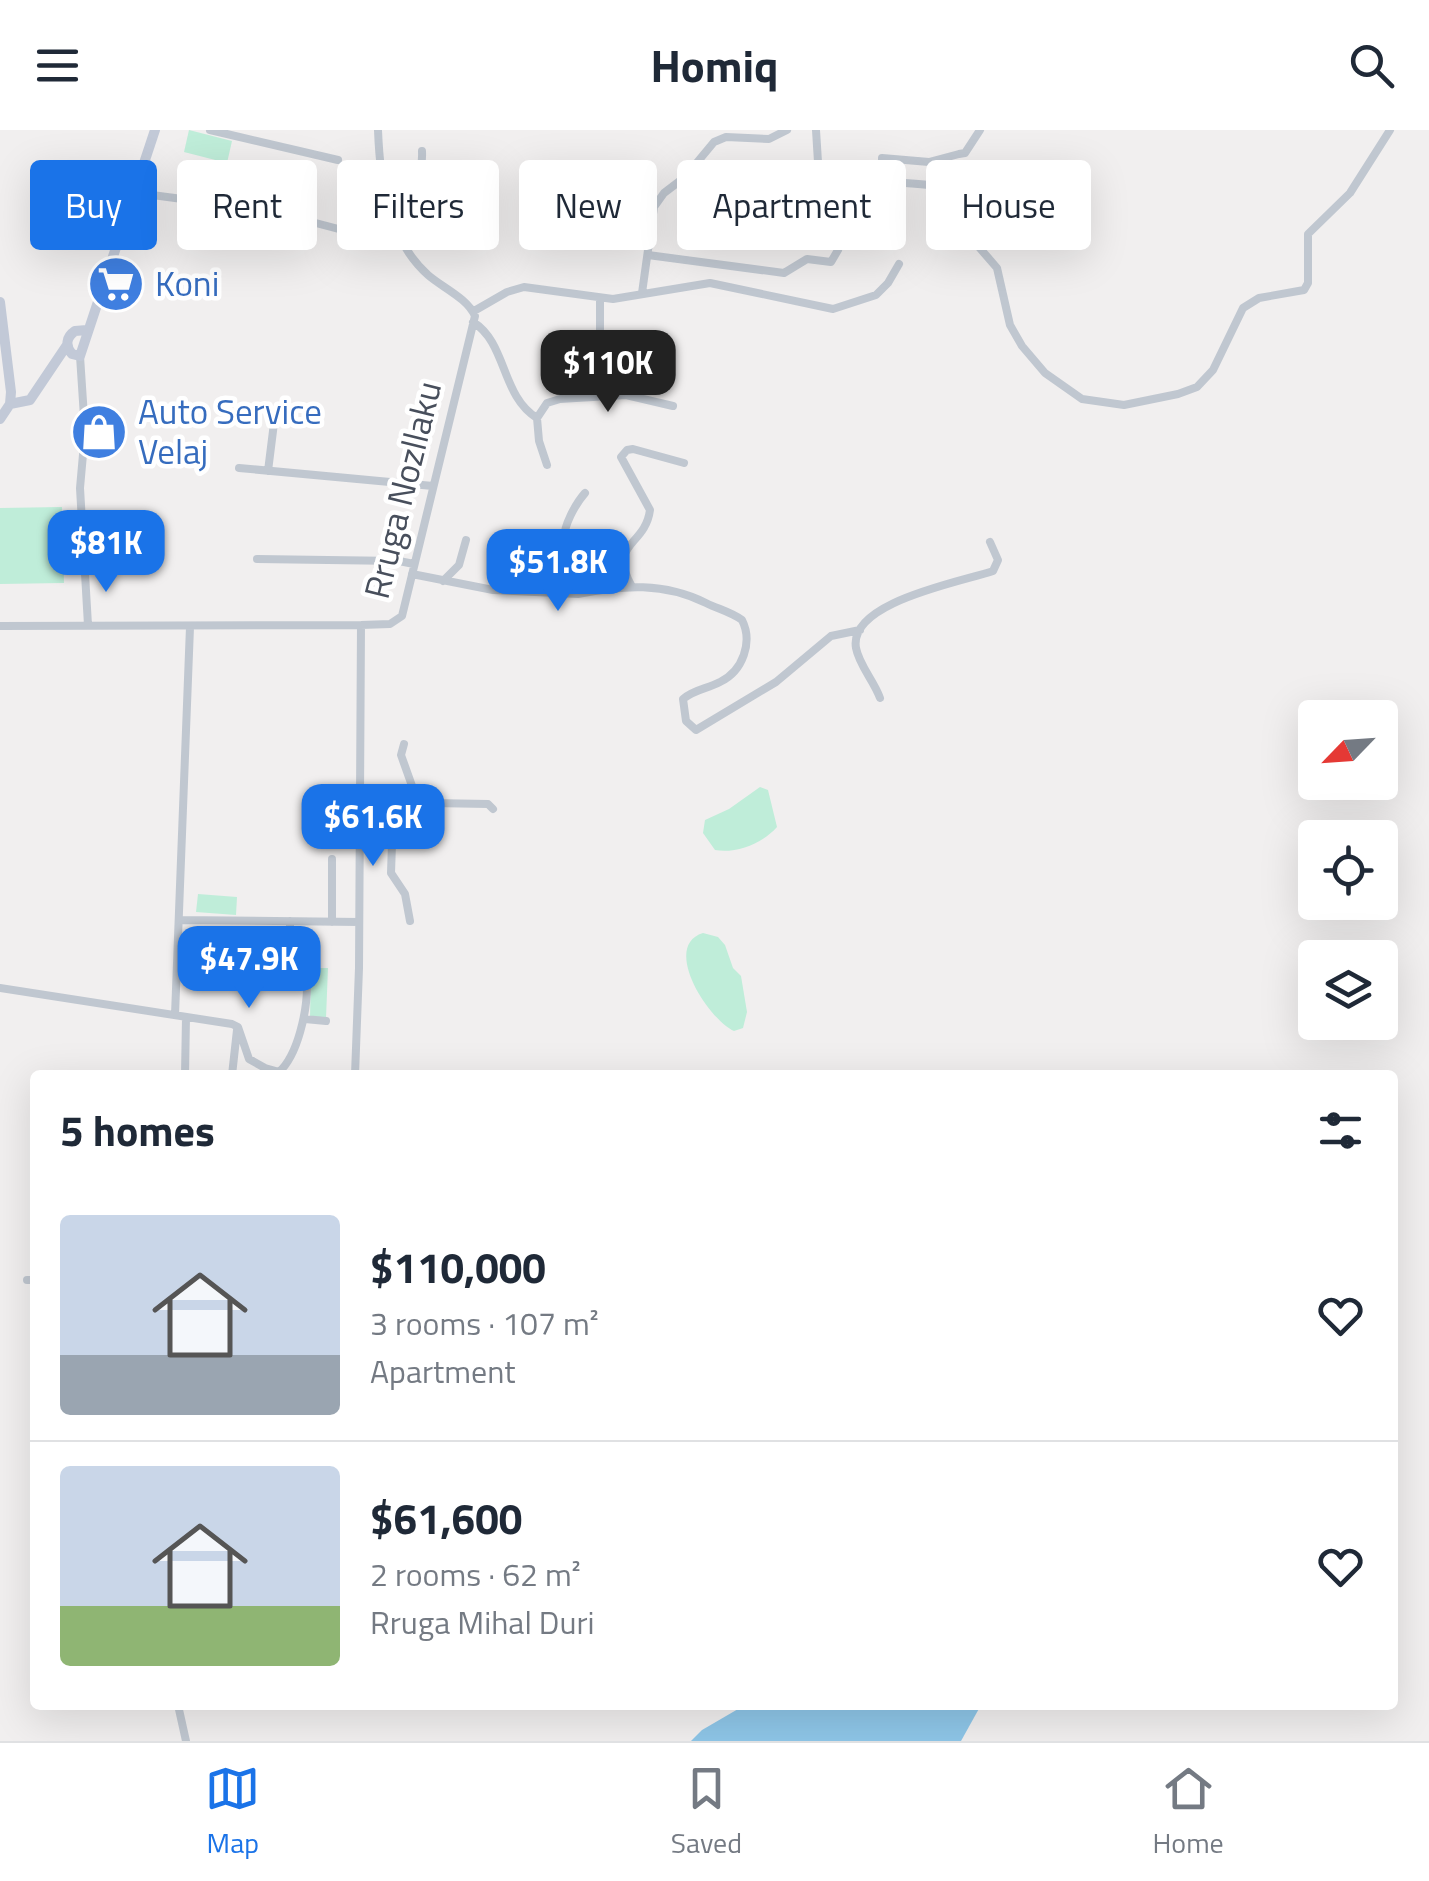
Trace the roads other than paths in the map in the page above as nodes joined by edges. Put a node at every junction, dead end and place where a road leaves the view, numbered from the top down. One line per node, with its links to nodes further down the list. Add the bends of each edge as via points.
1 (156, 130): 9 (main road)
2 (210, 130): 10 (street)
3 (378, 130): 11 (street)
4 (787, 130): 23 (street, via 769,139 714,142 659,199)
5 (816, 130): 13 (street)
6 (980, 130): 16 (street, via 964,153)
7 (1390, 130): 17 (street, via 1350,193 1308,234 1304,290 1259,298 1244,308 1213,370 1197,387 1124,405 1082,400 1033,362 1013,332 997,268 964,231 944,192)
8 (422, 151): 12 (street)
9 (147, 160)
10 (338, 160)
11 (379, 160)
12 (420, 160)
13 (818, 160)
14 (882, 160): 15 (street)
15 (906, 160)
16 (906, 160)
17 (906, 183)
18 (157, 196): 19 (street, via 266,210)
19 (337, 229)
20 (116, 250): 30 (main road)
21 (408, 250): 28 (street, via 422,270)
22 (838, 250): 23 (street, via 831,262 807,259 784,274)
23 (648, 255): 25 (street)
24 (899, 264): 25 (street, via 876,295 833,309 710,283)
25 (642, 293): 26 (street)
26 (600, 298): 28 (street, via 524,287); 32 (street)
27 (0, 302): 33 (main road)
28 (474, 311): 29 (street, Rruga Nozllaku)
29 (473, 322): 36 (street, via 488,336 518,402); 42 (street, Rruga Nozllaku)
30 (86, 330): 31 (main road); 31 (main road, via 73,332)
31 (73, 352): 33 (main road, via 52,363 30,400); 51 (street, via 85,432 80,488)
32 (600, 352)
33 (10, 404): 37 (main road)
34 (673, 406): 36 (street, via 626,395 560,399)
35 (275, 415): 41 (street)
36 (536, 418): 39 (street)
37 (0, 420)
38 (684, 463): 49 (street, via 633,449 621,457 650,510 647,525 623,554)
39 (547, 465)
40 (240, 468): 41 (street)
41 (268, 471): 42 (street)
42 (433, 486): 47 (street, Rruga Nozllaku)
43 (585, 493): 50 (street, via 565,540 584,559)
44 (466, 540): 48 (street, via 459,564)
45 (990, 542): 55 (street, via 998,560 993,571 881,608)
46 (257, 559): 47 (street, via 399,561)
47 (413, 569): 48 (street); 52 (street, Rruga Nozllaku, via 399,620)
48 (443, 581): 50 (street)
49 (631, 585): 50 (street); 55 (street, via 690,594 746,626 747,650 731,675 683,699 692,729 776,682 830,636)
50 (578, 594)
51 (88, 625): 53 (street, Rruga Nozllaku); 54 (street, Rruga Nozllaku)
52 (361, 625): 54 (street, Rruga Nozllaku); 60 (street)
53 (0, 626)
54 (190, 627): 63 (street)
55 (860, 630): 56 (street, via 858,652)
56 (880, 698)
57 (404, 744): 59 (street, via 401,754)
58 (494, 809): 59 (street, via 432,802)
59 (421, 811): 61 (street)
60 (360, 814): 61 (street); 67 (street)
61 (392, 814): 65 (street, via 391,872 405,894)
62 (332, 859): 66 (street)
63 (179, 920): 64 (street); 69 (street)
64 (290, 921): 66 (street); 71 (street, via 290,975 307,986)
65 (410, 921)
66 (332, 922): 67 (street)
67 (359, 922): 78 (street)
68 (0, 988): 69 (street)
69 (175, 1015): 70 (street)
70 (186, 1017): 73 (street); 74 (street)
71 (305, 1019): 72 (street); 77 (street)
72 (326, 1020)
73 (238, 1027): 75 (street); 76 (street, via 249,1059)
74 (184, 1070)
75 (233, 1070)
76 (275, 1070)
77 (282, 1070)
78 (354, 1070)
79 (179, 1710): 80 (street)
80 (186, 1741)

